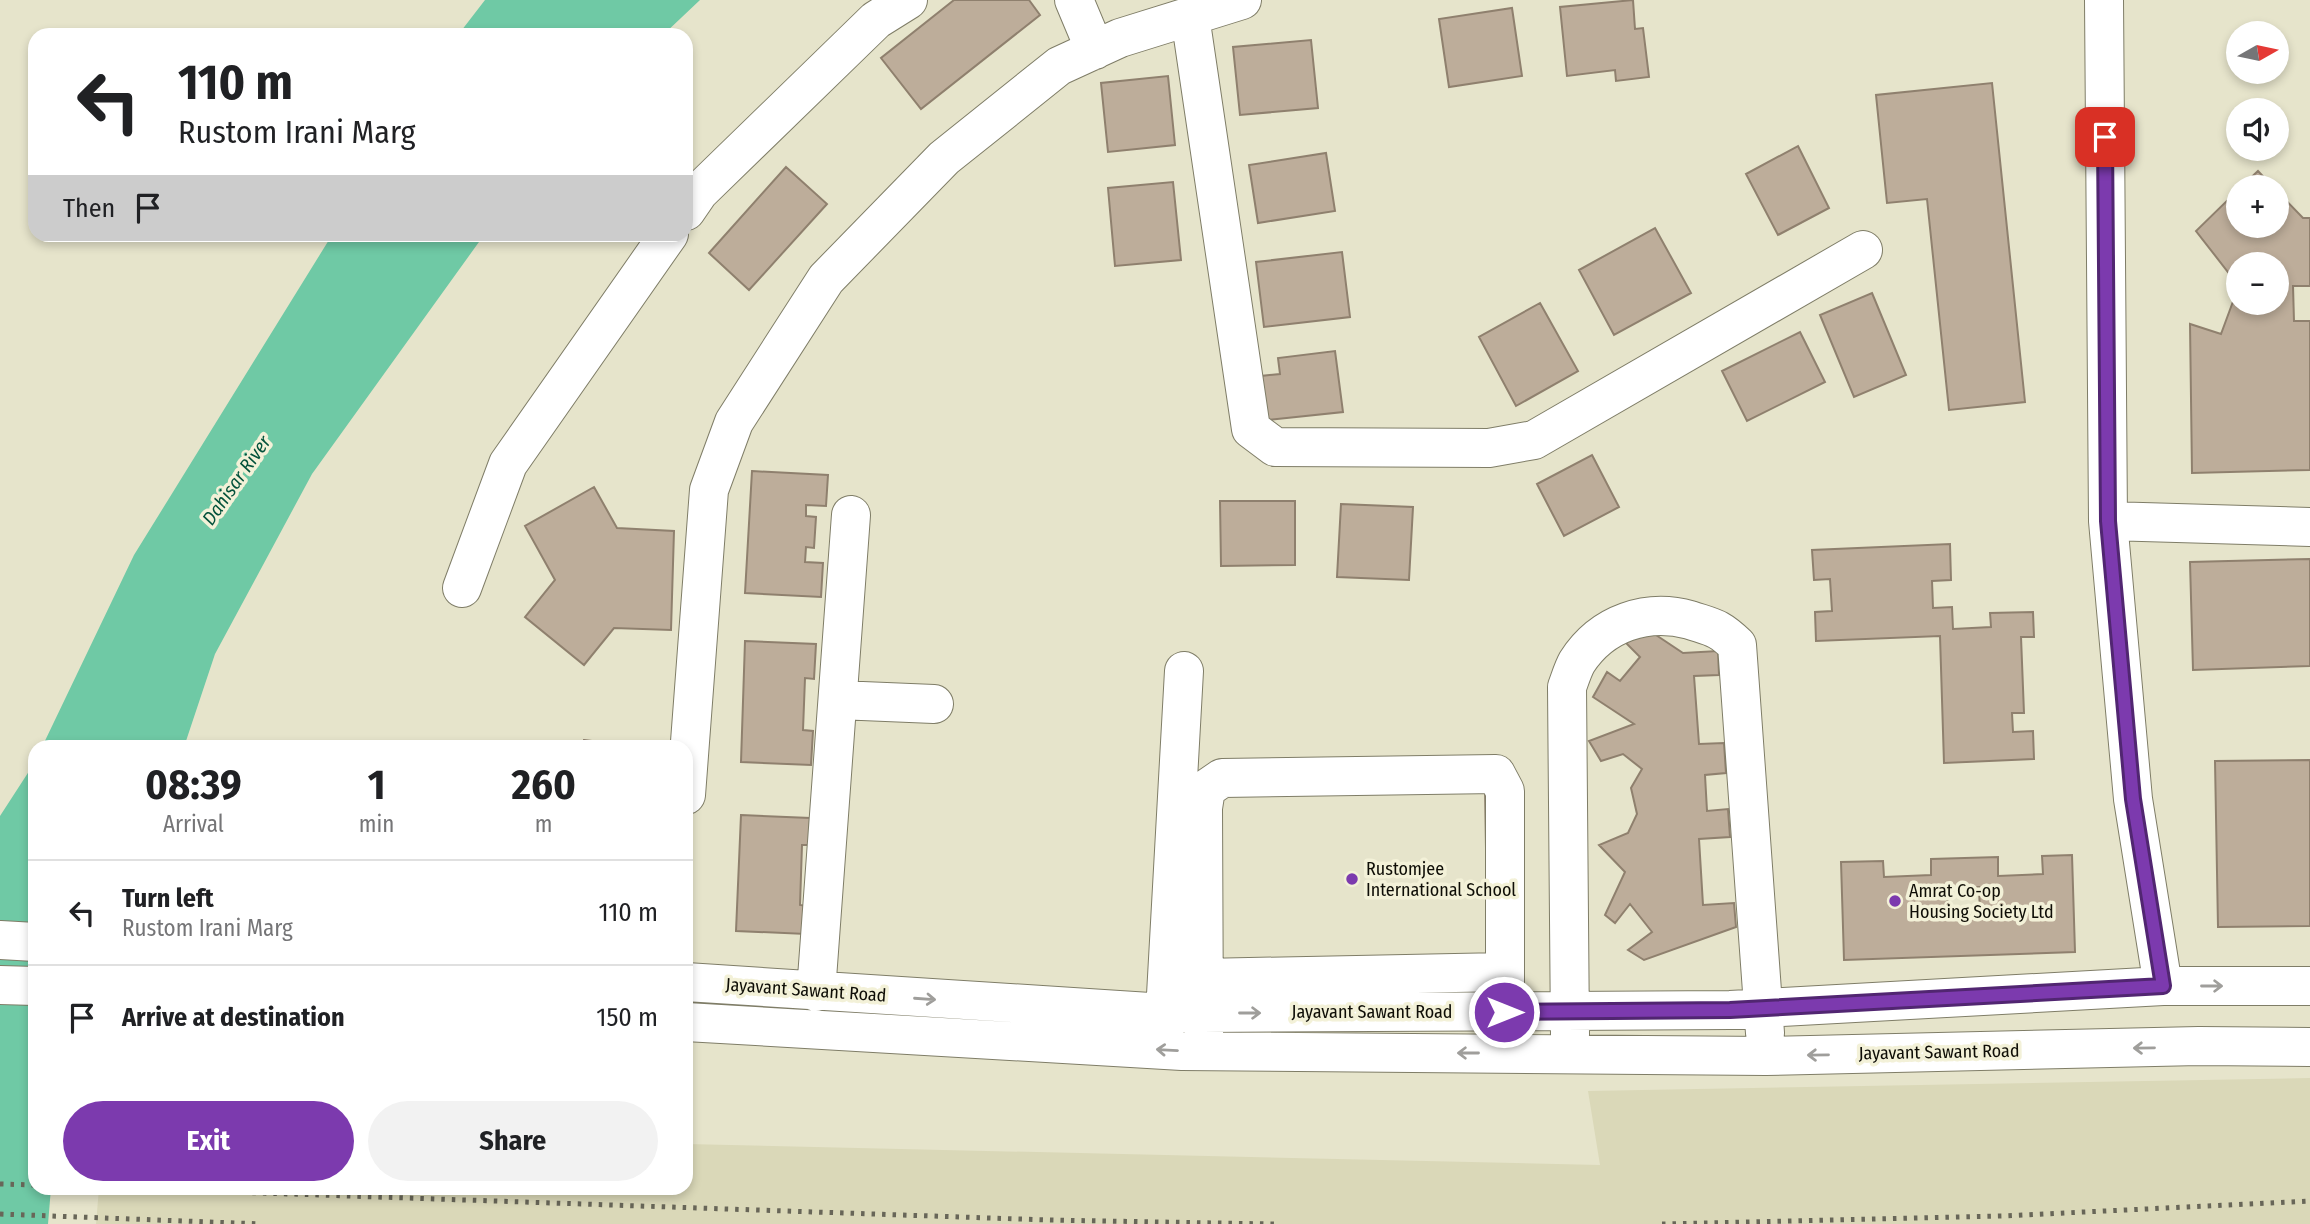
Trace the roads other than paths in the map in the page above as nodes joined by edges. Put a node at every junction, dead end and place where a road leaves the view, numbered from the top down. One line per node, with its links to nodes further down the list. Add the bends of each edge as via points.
1 (908, 0): 7 (street, via 876,20)
2 (1074, 0): 6 (street)
3 (1242, 0): 5 (street)
4 (2104, 0): 11 (street)
5 (1190, 16): 6 (street); 9 (street, via 1251,429 1275,447 1489,448 1534,440)
6 (1095, 50): 17 (street, via 1059,66 944,158 826,279 734,422 709,490)
7 (693, 201)
8 (663, 242): 13 (street, via 508,464)
9 (1863, 250)
10 (850, 515): 15 (street)
11 (2108, 521): 12 (street); 24 (street, via 2133,799)
12 (2310, 527)
13 (462, 588)
14 (1184, 671): 31 (street)
15 (838, 700): 16 (street); 26 (street)
16 (934, 704)
17 (690, 740)
18 (0, 940): 19 (street)
19 (28, 942)
20 (1504, 972): 27 (street); 27 (street, via 1505,791 1496,774 1222,778 1206,789 1203,808); 30 (street)
21 (693, 983): 26 (street, Jayavant Sawant Road)
22 (0, 985): 23 (street)
23 (28, 986)
24 (2163, 986): 25 (street, Jayavant Sawant Road, one-way to 25); 28 (street, Jayavant Sawant Road)
25 (2310, 986)
26 (816, 992): 31 (street, Jayavant Sawant Road, one-way to 31)
27 (1203, 996): 30 (street, Jayavant Sawant Road, one-way to 30); 31 (street, Jayavant Sawant Road); 34 (street)
28 (1763, 1009): 29 (street, Jayavant Sawant Road); 29 (street, via 1737,645 1721,629 1672,615 1620,623 1583,655 1567,687); 37 (street)
29 (1569, 1011): 30 (street, Jayavant Sawant Road); 36 (street)
30 (1504, 1012): 35 (street)
31 (1165, 1013)
32 (693, 1022): 34 (street, Jayavant Sawant Road, one-way to 32)
33 (2310, 1047): 37 (street, Jayavant Sawant Road, one-way to 37)
34 (1205, 1051): 35 (street, Jayavant Sawant Road, one-way to 34)
35 (1505, 1054): 36 (street, Jayavant Sawant Road)
36 (1571, 1054): 37 (street, Jayavant Sawant Road)
37 (1766, 1056)

